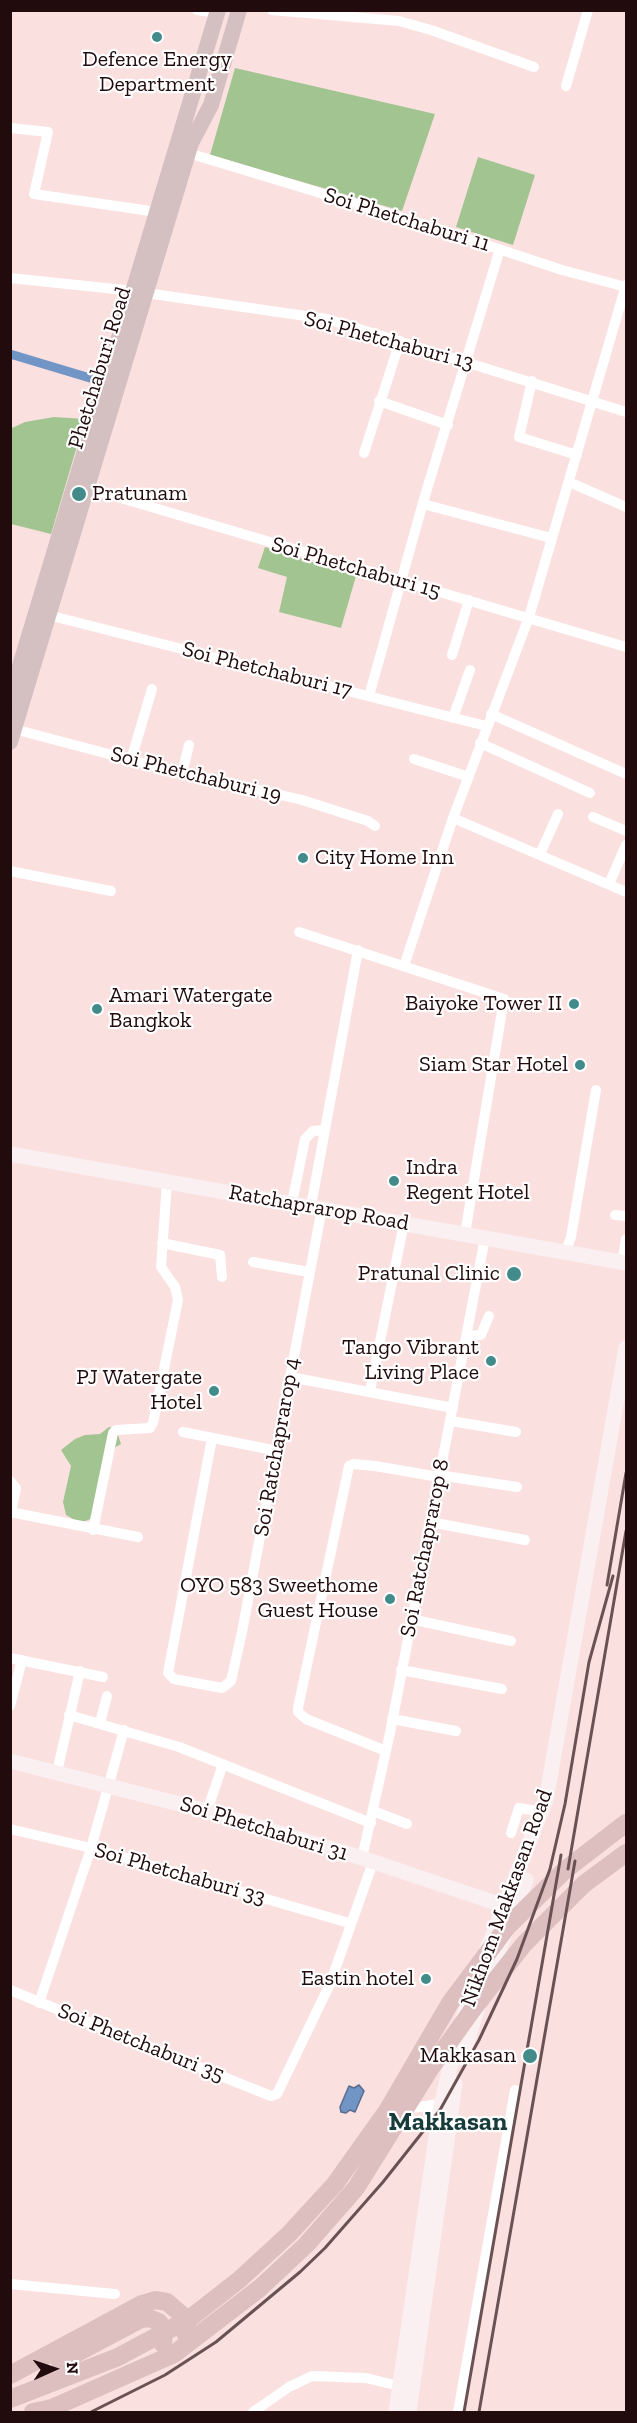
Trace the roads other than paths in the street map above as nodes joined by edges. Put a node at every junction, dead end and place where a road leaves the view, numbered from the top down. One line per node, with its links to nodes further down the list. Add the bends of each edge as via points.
1 (198, 10): 5 (street)
2 (238, 10): 8 (main road, Phetchaburi Road)
3 (272, 10): 6 (street, via 399,21)
4 (588, 10): 9 (street)
5 (217, 12): 7 (main road, Phetchaburi Road)
6 (534, 67)
7 (199, 74): 8 (main road); 11 (main road, Phetchaburi Road)
8 (218, 79): 11 (main road, Phetchaburi Road, via 211,105)
9 (566, 86)
10 (10, 128): 13 (street, via 48,132 34,194)
11 (191, 128): 12 (main road, Phetchaburi Road); 13 (main road, Phetchaburi Road)
12 (188, 153): 14 (street, Soi Phetchaburi 11); 17 (main road, Phetchaburi Road)
13 (157, 212): 17 (main road, Phetchaburi Road)
14 (500, 249): 16 (street, Soi Phetchaburi 11); 19 (street)
15 (10, 278): 17 (street, Soi Phetchaburi 13)
16 (626, 286): 22 (street)
17 (140, 292): 18 (street, Soi Phetchaburi 13, via 327,320); 28 (main road, Phetchaburi Road); 41 (main road, Phetchaburi Road)
18 (399, 341): 19 (street, Soi Phetchaburi 13); 21 (street)
19 (468, 362): 20 (street, Soi Phetchaburi 13); 24 (street)
20 (531, 381): 22 (street, Soi Phetchaburi 13); 26 (street, via 519,437)
21 (379, 401): 24 (street); 25 (street)
22 (594, 401): 23 (street, Soi Phetchaburi 13); 26 (street)
23 (627, 412)
24 (448, 425): 29 (street)
25 (364, 453)
26 (577, 455): 27 (street)
27 (569, 482): 30 (street); 31 (street)
28 (87, 488): 32 (street, Soi Phetchaburi 15); 34 (main road, Phetchaburi Road)
29 (423, 504): 31 (street); 32 (street)
30 (626, 507)
31 (551, 538): 35 (street)
32 (401, 582): 33 (street, Soi Phetchaburi 15); 40 (street)
33 (469, 600): 35 (street, Soi Phetchaburi 15); 37 (street)
34 (48, 615): 40 (street, Soi Phetchaburi 17); 45 (main road, Phetchaburi Road)
35 (529, 617): 36 (street, Soi Phetchaburi 15); 42 (street)
36 (627, 647)
37 (452, 655)
38 (470, 670): 43 (street)
39 (152, 689): 49 (street)
40 (369, 696): 43 (street, Soi Phetchaburi 17)
41 (11, 698)
42 (491, 714): 44 (street); 51 (street)
43 (453, 718): 44 (street, Soi Phetchaburi 17)
44 (486, 726): 46 (street)
45 (12, 735): 49 (street, Soi Phetchaburi 19)
46 (480, 743): 52 (street); 53 (street)
47 (189, 745): 50 (street)
48 (414, 759): 52 (street)
49 (131, 760): 50 (street, Soi Phetchaburi 19)
50 (182, 772): 57 (street, Soi Phetchaburi 19, via 311,803)
51 (627, 774)
52 (469, 777): 56 (street)
53 (590, 793)
54 (558, 814): 60 (street)
55 (593, 816): 58 (street)
56 (453, 818): 60 (street); 67 (street)
57 (375, 826)
58 (627, 831)
59 (627, 845): 62 (street)
60 (540, 854): 62 (street)
61 (10, 871): 63 (street)
62 (609, 884): 64 (street)
63 (111, 891)
64 (627, 892)
65 (299, 932): 66 (street)
66 (358, 950): 67 (street); 69 (street, Soi Ratchaprarop 4)
67 (404, 966): 75 (street, via 504,999)
68 (596, 1090): 79 (street)
69 (325, 1130): 72 (street, via 313,1131 305,1139); 73 (street, Soi Ratchaprarop 4)
70 (10, 1154): 71 (street, Ratchaprarop Road)
71 (167, 1182): 72 (street, Ratchaprarop Road); 78 (street)
72 (292, 1203): 73 (street, Ratchaprarop Road)
73 (316, 1207): 74 (street, Ratchaprarop Road); 82 (street, Soi Ratchaprarop 4)
74 (404, 1223): 75 (street, Ratchaprarop Road); 88 (street)
75 (465, 1234): 76 (street, Ratchaprarop Road)
76 (485, 1238): 79 (street, Ratchaprarop Road); 85 (street, Soi Ratchaprarop 8)
77 (627, 1239): 81 (street)
78 (162, 1243): 83 (street, via 220,1255); 101 (street, via 161,1267 175,1287 178,1300 153,1423 150,1428 113,1433)
79 (565, 1253): 81 (street, Ratchaprarop Road)
80 (253, 1262): 82 (street)
81 (624, 1263)
82 (309, 1272): 87 (street, Soi Ratchaprarop 4)
83 (222, 1277)
84 (489, 1316): 85 (street, via 481,1335)
85 (466, 1336): 90 (street, Soi Ratchaprarop 8)
86 (627, 1348): 125 (street, Nikhom Makkasan Road)
87 (290, 1377): 88 (street); 95 (street, Soi Ratchaprarop 4)
88 (370, 1391): 90 (street)
89 (627, 1394): 134 (street, Nikhom Makkasan Road, via 551,1815)
90 (453, 1408): 91 (street, Soi Ratchaprarop 8)
91 (451, 1420): 93 (street); 96 (street, Soi Ratchaprarop 8)
92 (183, 1432): 94 (street)
93 (516, 1432)
94 (212, 1438): 95 (street); 95 (street, Soi Ratchaprarop 4, via 168,1673 174,1679 225,1688 230,1684)
95 (278, 1451)
96 (440, 1475): 98 (street); 100 (street, Soi Ratchaprarop 8); 118 (street, via 349,1466 298,1708 306,1719)
97 (10, 1481): 99 (street, via 16,1488)
98 (518, 1487)
99 (11, 1513): 101 (street)
100 (430, 1522): 103 (street); 104 (street, Soi Ratchaprarop 8)
101 (93, 1530): 102 (street)
102 (138, 1537)
103 (525, 1540)
104 (411, 1618): 105 (street); 108 (street, Soi Ratchaprarop 8)
105 (511, 1641)
106 (16, 1659): 107 (street); 112 (street)
107 (80, 1671): 109 (street); 113 (street)
108 (401, 1671): 110 (street); 114 (street, Soi Ratchaprarop 8)
109 (103, 1677)
110 (502, 1689)
111 (107, 1696): 115 (street)
112 (10, 1706)
113 (69, 1715): 115 (street); 121 (street)
114 (392, 1719): 117 (street); 118 (street, Soi Ratchaprarop 8)
115 (100, 1723): 116 (street)
116 (124, 1730): 120 (street); 122 (street)
117 (456, 1731)
118 (386, 1751): 124 (street, Soi Ratchaprarop 8)
119 (10, 1761): 121 (street, Soi Phetchaburi 31)
120 (223, 1764): 123 (street); 126 (street)
121 (57, 1772): 122 (street, Soi Phetchaburi 31)
122 (111, 1785): 123 (street, Soi Phetchaburi 31); 131 (street)
123 (207, 1811): 133 (street, Soi Phetchaburi 31)
124 (373, 1811): 126 (street, Soi Ratchaprarop 8); 128 (street)
125 (543, 1812): 130 (street, via 519,1808); 134 (street, Nikhom Makkasan Road)
126 (370, 1822): 133 (street, Soi Ratchaprarop 8)
127 (627, 1823): 148 (highway, via 565,1870 507,1927 450,2003 385,2113 334,2184 289,2234 189,2319 118,2357)
128 (408, 1824)
129 (10, 1829): 131 (street, Soi Phetchaburi 33)
130 (511, 1833)
131 (91, 1848): 135 (street, Soi Phetchaburi 33); 137 (street)
132 (627, 1853): 150 (highway, via 584,1884 524,1944 430,2070 356,2188 306,2245 251,2295 174,2354 63,2404)
133 (367, 1860): 134 (street, Soi Phetchaburi 31); 135 (street, Soi Ratchaprarop 8)
134 (508, 1908): 140 (street, Nikhom Makkasan Road, via 480,1984)
135 (349, 1923): 139 (street, Soi Ratchaprarop 8, via 330,1984 287,2070 282,2088)
136 (10, 1990): 137 (street, Soi Phetchaburi 35)
137 (39, 2003): 139 (street, Soi Phetchaburi 35)
138 (515, 2090): 154 (street)
139 (271, 2096)
140 (447, 2103): 141 (street); 147 (street, Nikhom Makkasan Road); 153 (street, Nikhom Makkasan Road)
141 (370, 2114)
142 (10, 2284): 143 (street)
143 (115, 2294)
144 (169, 2346): 145 (highway, via 187,2326 174,2307 155,2300); 146 (highway, via 159,2322 141,2319 88,2349); 149 (highway); 150 (highway, via 112,2379)
145 (10, 2375)
146 (10, 2381)
147 (399, 2386): 151 (street, via 366,2378 312,2376); 152 (street, Nikhom Makkasan Road)
148 (10, 2399)
149 (10, 2407)
150 (34, 2412)
151 (253, 2412)
152 (396, 2412)
153 (409, 2412)
154 (458, 2412)

